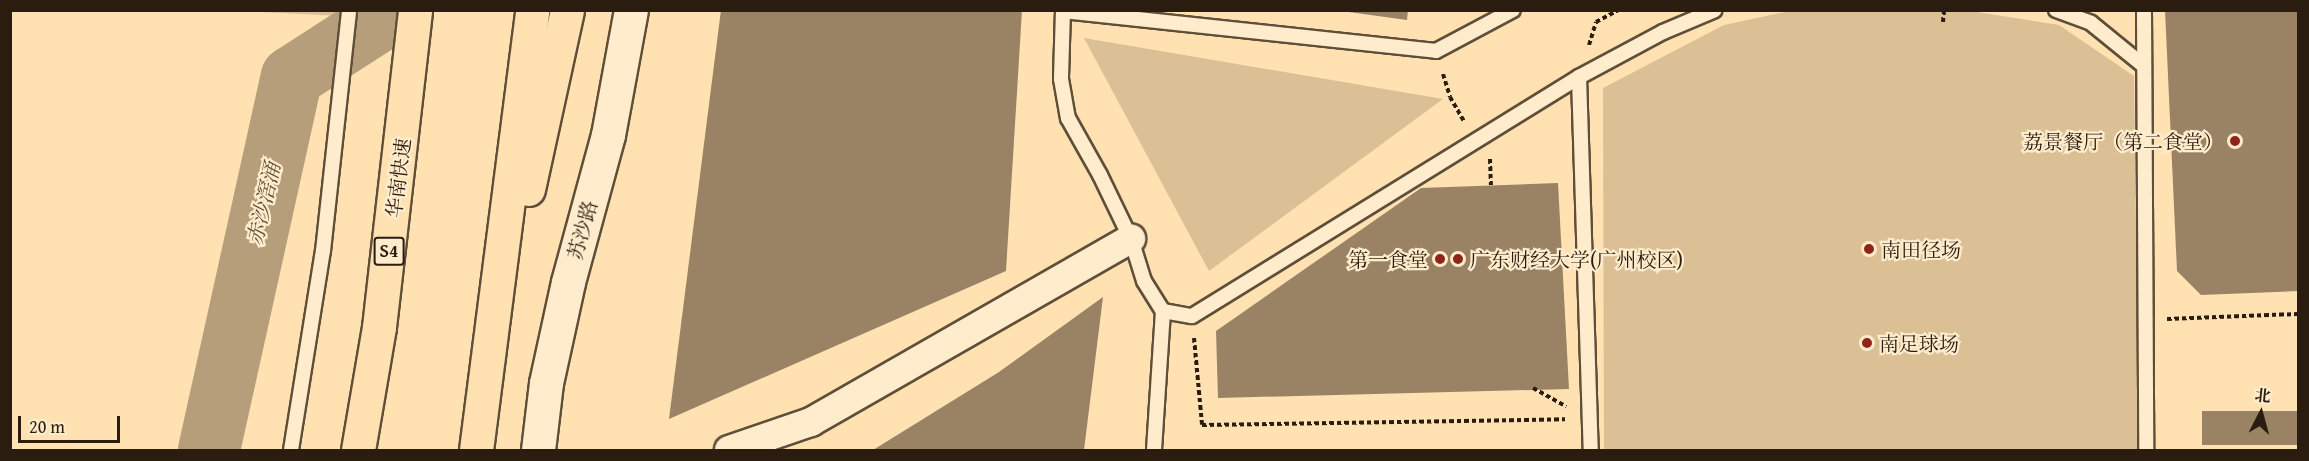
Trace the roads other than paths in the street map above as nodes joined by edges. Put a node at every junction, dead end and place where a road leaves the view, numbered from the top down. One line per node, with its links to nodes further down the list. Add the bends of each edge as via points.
1 (349, 10): 16 (lane, via 332,167)
2 (415, 10): 17 (highway, 华南快速 / S4, via 379,327)
3 (532, 10): 11 (highway)
4 (567, 10): 11 (highway)
5 (631, 10): 19 (street, 苏沙路, via 608,135 568,282 546,383)
6 (1513, 10): 10 (lane, via 1436,51)
7 (1714, 10): 13 (lane)
8 (2056, 10): 12 (lane, via 2091,23)
9 (2144, 10): 12 (lane)
10 (1063, 11): 14 (lane, via 1061,79 1068,118)
11 (542, 55): 18 (highway)
12 (2144, 66): 23 (lane)
13 (1579, 77): 15 (lane, via 1192,316); 22 (lane)
14 (1131, 239): 15 (lane, via 1144,281); 20 (street, via 811,422)
15 (1163, 311): 21 (lane)
16 (291, 450)
17 (358, 450)
18 (476, 450)
19 (538, 450)
20 (729, 450)
21 (1154, 450)
22 (1591, 450)
23 (2145, 450)

